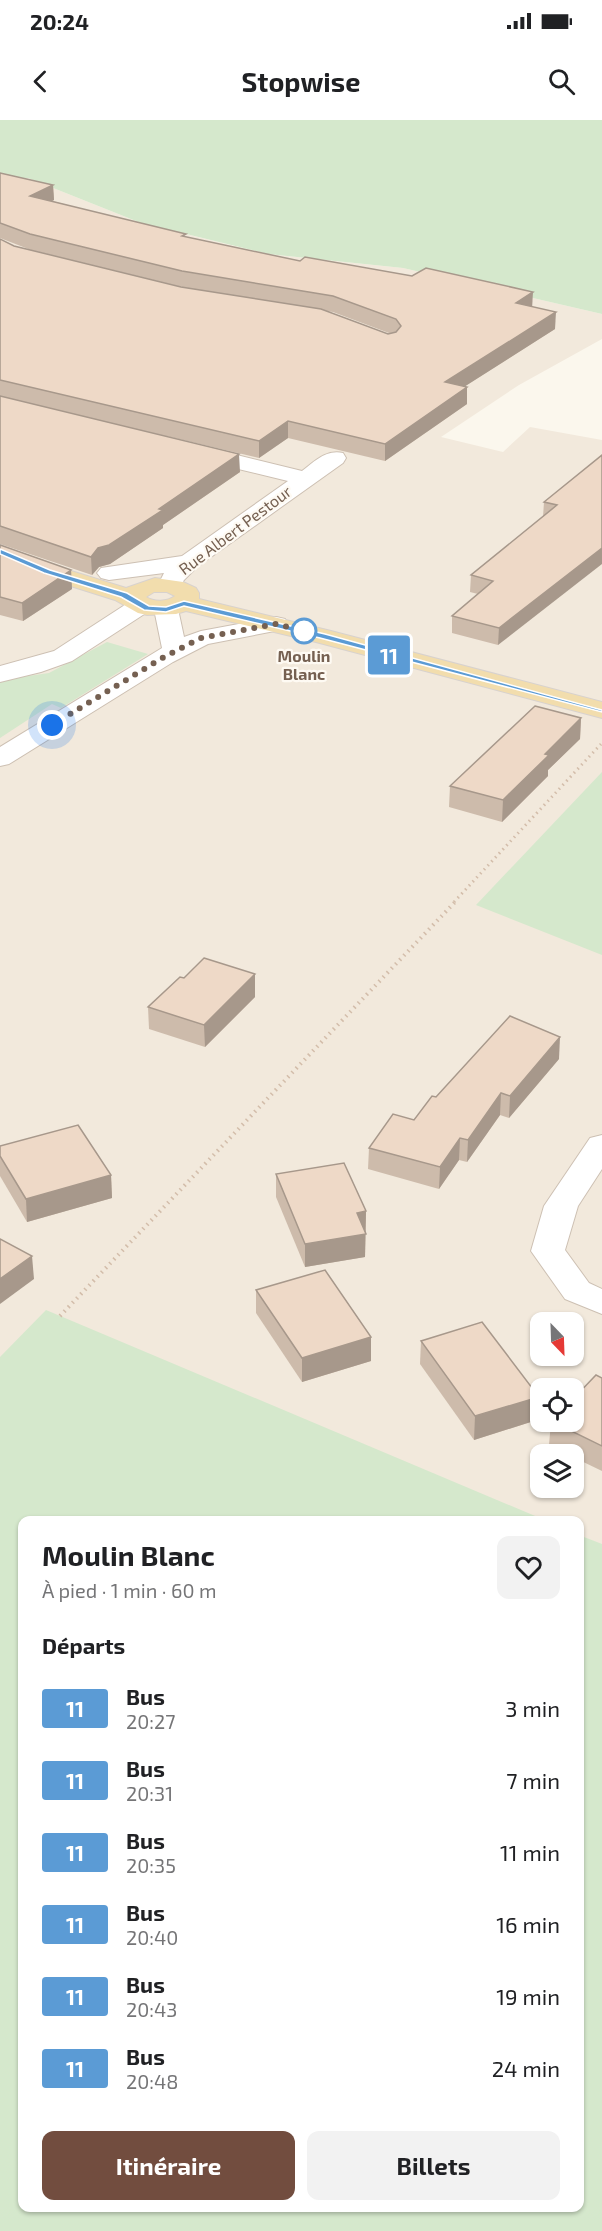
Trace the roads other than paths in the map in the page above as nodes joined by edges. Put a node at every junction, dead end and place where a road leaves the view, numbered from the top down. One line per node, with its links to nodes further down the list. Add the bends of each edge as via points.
1 (181, 448): 3 (street, Rue Albert Pestour)
2 (334, 458): 3 (street, Rue Albert Pestour)
3 (305, 479): 5 (street, Rue Albert Pestour)
4 (0, 551): 6 (main road, via 67,561); 8 (main road, via 47,572 111,590)
5 (189, 562): 6 (street); 7 (street, Rue Albert Pestour, via 173,577)
6 (109, 573): 7 (main road)
7 (170, 596): 8 (main road); 9 (main road, via 201,609); 10 (street)
8 (136, 603): 11 (street, via 63,656)
9 (276, 624): 10 (street, via 201,638); 12 (main road)
10 (175, 652): 13 (street)
11 (0, 674)
12 (602, 710)
13 (0, 758)
14 (602, 1145): 15 (street, via 561,1206 548,1251 577,1291)
15 (602, 1303)

